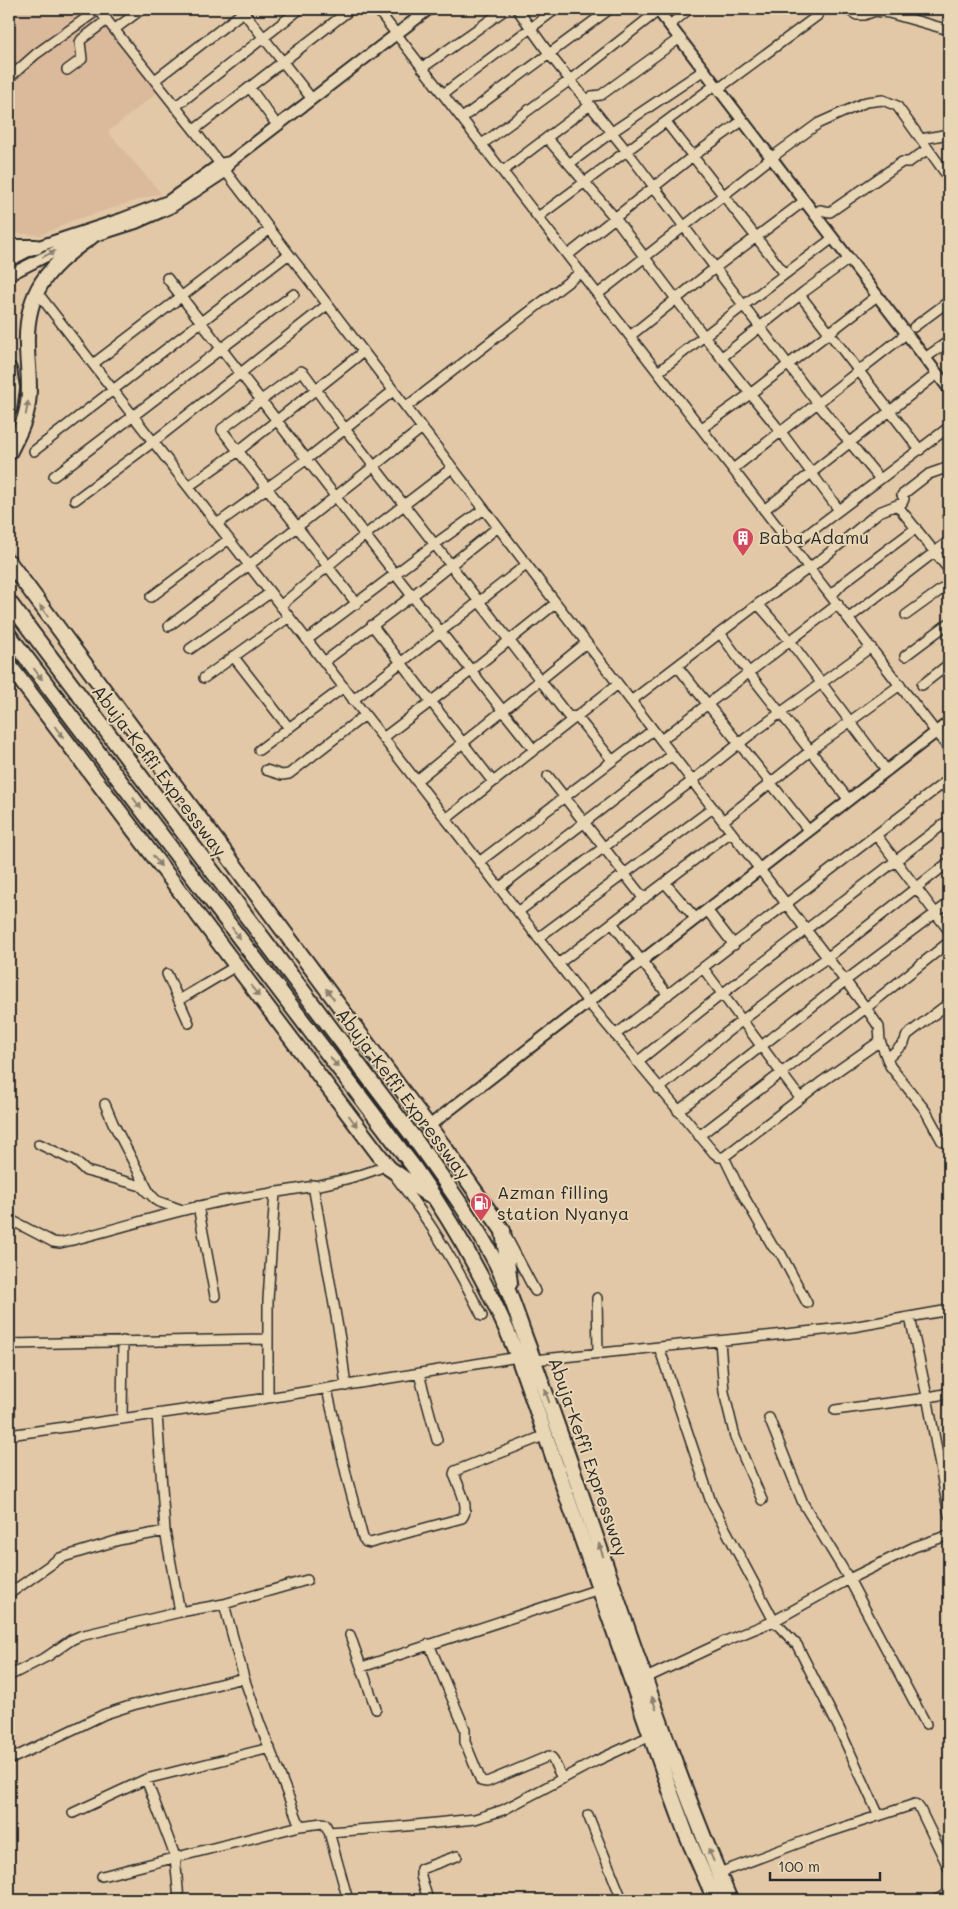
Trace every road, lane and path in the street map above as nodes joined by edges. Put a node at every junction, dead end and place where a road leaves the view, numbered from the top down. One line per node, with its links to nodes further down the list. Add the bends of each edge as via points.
1 (99, 9): 16 (street); 29 (street, via 36,54)
2 (142, 9): 19 (street)
3 (300, 9): 22 (street)
4 (351, 9): 25 (street)
5 (377, 9): 21 (street)
6 (429, 9): 21 (street)
7 (506, 9): 26 (street)
8 (518, 9): 18 (street)
9 (556, 9): 18 (street)
10 (610, 9): 24 (street)
11 (689, 9): 17 (street)
12 (821, 9): 32 (street, via 818,16)
13 (846, 9): 20 (street, via 857,15 875,11 889,13)
14 (244, 10): 22 (street); 30 (street)
15 (658, 10): 17 (street); 31 (street)
16 (107, 20): 19 (street); 27 (street, via 82,39 82,58)
17 (670, 25): 23 (street)
18 (531, 28): 24 (street); 34 (street)
19 (115, 29): 30 (street)
20 (949, 30)
21 (396, 34): 26 (street); 35 (street)
22 (263, 38): 25 (street); 37 (street)
23 (680, 38): 28 (street); 36 (street, via 601,95 592,96)
24 (550, 55): 31 (street); 38 (street)
25 (283, 62): 33 (street); 35 (street)
26 (422, 68): 34 (street)
27 (67, 70)
28 (704, 70): 32 (street); 43 (street)
29 (9, 78)
30 (155, 80): 37 (street)
31 (570, 80): 36 (street); 47 (street)
32 (717, 87): 39 (street); 40 (street)
33 (250, 88): 41 (street); 42 (street)
34 (443, 94): 38 (street)
35 (312, 99): 41 (street)
36 (588, 103): 43 (street); 45 (street)
37 (175, 107): 42 (street)
38 (462, 118): 47 (street)
39 (742, 121): 50 (street); 51 (street)
40 (666, 122): 49 (street); 50 (street)
41 (277, 125): 53 (street)
42 (194, 130): 53 (street)
43 (612, 132): 49 (street); 52 (street)
44 (949, 134): 46 (street)
45 (546, 138): 52 (street); 54 (street)
46 (921, 139): 48 (street); 51 (street, via 898,106 883,100 866,102 820,123)
47 (482, 144): 54 (street)
48 (928, 150): 55 (street); 60 (street, via 910,162 902,162 830,212 820,210)
49 (626, 151): 56 (street); 57 (street)
50 (693, 156): 57 (street); 58 (street)
51 (771, 158): 58 (street); 59 (street)
52 (569, 164): 56 (street)
53 (225, 166): 64 (street); 65 (street, via 170,208); 69 (street, via 168,201)
54 (503, 171): 61 (street)
55 (949, 178)
56 (585, 182): 61 (street); 62 (street)
57 (654, 187): 62 (street); 63 (street)
58 (724, 196): 63 (street); 66 (street)
59 (804, 201): 60 (street); 66 (street)
60 (814, 215): 67 (street)
61 (538, 218): 71 (street)
62 (615, 218): 71 (street); 72 (street)
63 (684, 227): 72 (street); 75 (street)
64 (270, 229): 70 (street); 85 (street)
65 (91, 237): 77 (street, one-way to 65); 80 (main road, via 53,267)
66 (756, 237): 75 (street); 78 (street)
67 (833, 238): 73 (street); 78 (street)
68 (9, 247): 69 (main road)
69 (36, 247): 74 (street)
70 (289, 254): 88 (street); 90 (street)
71 (568, 255): 76 (street)
72 (646, 257): 82 (street); 86 (street)
73 (849, 259): 83 (street); 84 (street)
74 (9, 261)
75 (715, 268): 86 (street); 89 (street)
76 (581, 272): 82 (street); 115 (street)
77 (9, 274)
78 (786, 274): 89 (street)
79 (167, 278): 85 (street)
80 (37, 292): 101 (street); 129 (main road, one-way to 80, via 28,404 27,328)
81 (294, 294): 97 (street)
82 (598, 294): 94 (street)
83 (800, 295): 91 (street); 93 (street)
84 (877, 296): 92 (street); 93 (street)
85 (181, 297): 90 (street); 101 (street)
86 (676, 299): 94 (street); 95 (street)
87 (949, 301): 92 (street)
88 (327, 305): 98 (street); 106 (street)
89 (744, 305): 91 (street); 95 (street)
90 (201, 322): 97 (street); 110 (street)
91 (760, 327): 99 (street); 102 (street)
92 (910, 331): 100 (street); 104 (street)
93 (830, 332): 102 (street); 104 (street)
94 (630, 336): 105 (street)
95 (704, 336): 99 (street); 105 (street)
96 (949, 340): 100 (street)
97 (221, 348): 106 (street); 118 (street)
98 (363, 352): 108 (street); 111 (street)
99 (721, 358): 112 (street)
100 (925, 358): 107 (street)
101 (93, 364): 110 (street)
102 (788, 365): 112 (street); 114 (street)
103 (9, 369): 116 (main road, via 12,388)
104 (859, 371): 114 (street); 117 (street)
105 (658, 372): 122 (street)
106 (241, 373): 113 (street); 125 (street)
107 (937, 374): 109 (street); 117 (street)
108 (316, 389): 113 (street, via 301,371); 119 (street); 123 (street)
109 (949, 389)
110 (113, 390): 118 (street); 128 (street)
111 (393, 390): 115 (street); 123 (street)
112 (750, 394): 122 (street); 124 (street)
113 (261, 399): 119 (street); 130 (street, via 222,428 222,433)
114 (818, 404): 124 (street); 126 (street)
115 (406, 407): 121 (street)
116 (9, 409)
117 (889, 412): 126 (street); 127 (street)
118 (134, 417): 125 (street); 137 (street)
119 (278, 420): 130 (street); 131 (street)
120 (949, 427): 127 (street)
121 (422, 428): 132 (street); 134 (street)
122 (702, 428): 135 (street)
123 (345, 429): 131 (street); 132 (street)
124 (781, 432): 135 (street); 136 (street)
125 (154, 442): 139 (street); 142 (street)
126 (851, 443): 136 (street); 138 (street)
127 (920, 450): 138 (street)
128 (34, 451)
129 (9, 452)
130 (237, 452): 139 (street); 140 (street)
131 (307, 459): 140 (street); 141 (street)
132 (375, 465): 141 (street); 143 (street)
133 (949, 467): 144 (street, via 929,474 902,495 904,499)
134 (452, 468): 143 (street); 145 (street)
135 (733, 469): 146 (street)
136 (812, 474): 146 (street); 147 (street)
137 (54, 476)
138 (880, 479): 147 (street)
139 (189, 486): 148 (street)
140 (266, 489): 148 (street); 149 (street)
141 (336, 496): 149 (street); 152 (street)
142 (75, 500)
143 (405, 504): 152 (street); 155 (street)
144 (897, 505): 151 (street); 163 (street, via 880,512)
145 (484, 509): 150 (street); 155 (street)
146 (764, 510): 156 (street)
147 (839, 510): 156 (street)
148 (217, 524): 153 (street)
149 (297, 527): 161 (street); 162 (street)
150 (498, 527): 159 (street); 160 (street)
151 (916, 528): 157 (street); 169 (street, via 843,583)
152 (365, 534): 162 (street); 165 (street)
153 (228, 540): 161 (street); 170 (street)
154 (949, 541): 157 (street)
155 (435, 544): 159 (street); 165 (street)
156 (792, 546): 163 (street)
157 (935, 552): 164 (street); 180 (street)
158 (9, 562): 297 (main road, Abuja-Keffi Expressway, one-way to 158)
159 (450, 565): 168 (street); 172 (street)
160 (526, 565): 172 (street); 174 (street)
161 (248, 566): 167 (street); 183 (street)
162 (327, 566): 173 (street); 177 (street)
163 (808, 567): 169 (street); 175 (street)
164 (949, 570)
165 (395, 575): 168 (street); 173 (street)
166 (949, 584): 178 (street)
167 (270, 593): 177 (street); 192 (street)
168 (412, 596): 182 (street); 184 (street)
169 (831, 596): 176 (street)
170 (151, 597)
171 (9, 602): 314 (main road, Abuja-Keffi Expressway, via 452,1190 483,1239)
172 (478, 602): 184 (street); 188 (street)
173 (356, 604): 187 (street)
174 (556, 604): 188 (street); 190 (street)
175 (758, 604): 185 (street); 189 (street)
176 (838, 604): 180 (street); 189 (street)
177 (280, 606): 179 (street)
178 (906, 614)
179 (289, 617): 187 (street); 193 (street)
180 (849, 618): 191 (street)
181 (949, 623): 194 (street)
182 (372, 625): 195 (street); 196 (street)
183 (169, 626)
184 (440, 631): 196 (street); 200 (street)
185 (720, 633): 199 (street); 201 (street)
186 (9, 635): 307 (main road, Abuja-Keffi Expressway, one-way to 307)
187 (307, 640): 195 (street)
188 (509, 641): 200 (street); 203 (street)
189 (790, 641): 201 (street); 204 (street)
190 (586, 643): 203 (street); 205 (street)
191 (871, 647): 204 (street); 206 (street)
192 (190, 649)
193 (233, 656): 202 (street); 219 (street)
194 (905, 656)
195 (324, 662): 208 (street)
196 (400, 663): 209 (street); 210 (street)
197 (949, 664): 207 (street)
198 (9, 665): 275 (main road, one-way to 275)
199 (677, 666): 211 (street); 212 (street)
200 (471, 671): 210 (street); 213 (street)
201 (749, 673): 212 (street); 214 (street)
202 (204, 678)
203 (540, 680): 213 (street); 216 (street, via 568,716)
204 (821, 683): 214 (street); 217 (street)
205 (618, 684): 211 (street); 216 (street)
206 (900, 685): 217 (street); 221 (street)
207 (922, 685)
208 (344, 688): 209 (street); 219 (street)
209 (353, 700): 215 (street)
210 (431, 701): 222 (street); 224 (street)
211 (631, 701): 220 (street)
212 (709, 704): 223 (street); 225 (street)
213 (502, 710): 224 (street); 228 (street)
214 (780, 712): 225 (street); 229 (street)
215 (365, 715): 222 (street); 232 (street, via 289,774)
216 (578, 717): 228 (street); 231 (street)
217 (850, 722): 229 (street); 233 (street)
218 (949, 722): 221 (street)
219 (289, 728): 227 (street)
220 (653, 730): 223 (street); 231 (street)
221 (937, 732): 226 (street); 233 (street)
222 (383, 738): 236 (street)
223 (661, 740): 230 (street)
224 (463, 742): 236 (street); 238 (street)
225 (739, 744): 237 (street); 239 (street)
226 (949, 749)
227 (259, 750)
228 (534, 750): 238 (street)
229 (810, 752): 239 (street); 241 (street)
230 (672, 755): 237 (street); 246 (street)
231 (612, 760): 240 (street)
232 (266, 770)
233 (887, 771): 241 (street)
234 (548, 776): 240 (street)
235 (949, 779): 249 (street)
236 (416, 781): 243 (street)
237 (692, 781): 242 (street); 250 (street)
238 (493, 782): 243 (street)
239 (771, 783): 245 (street); 247 (street)
240 (565, 797): 246 (street); 251 (street)
241 (849, 800): 247 (street)
242 (713, 808): 245 (street); 255 (street)
243 (446, 819): 251 (street)
244 (949, 820): 253 (street)
245 (723, 821): 248 (street)
246 (585, 822): 250 (street); 257 (street)
247 (810, 831): 254 (street)
248 (731, 832): 254 (street); 256 (street)
249 (876, 836): 253 (street); 261 (street)
250 (605, 847): 255 (street); 263 (street)
251 (479, 862): 257 (street)
252 (949, 862): 258 (street)
253 (895, 863): 258 (street); 267 (street)
254 (760, 870): 261 (street); 262 (street)
255 (624, 874): 259 (street); 269 (street)
256 (665, 883): 259 (street); 265 (street)
257 (500, 888): 263 (street)
258 (915, 888): 264 (street); 272 (street)
259 (644, 899): 266 (street)
260 (949, 903): 264 (street)
261 (787, 905): 267 (street); 271 (street)
262 (707, 910): 265 (street); 271 (street)
263 (518, 912): 269 (street)
264 (935, 914): 268 (street); 278 (street)
265 (696, 919): 273 (street)
266 (612, 923): 273 (street); 274 (street)
267 (806, 930): 272 (street); 279 (street)
268 (949, 931)
269 (538, 938): 274 (street)
270 (949, 942): 284 (street)
271 (734, 945): 276 (street)
272 (827, 958): 278 (street); 285 (street)
273 (641, 961): 280 (street); 282 (street)
274 (558, 964): 282 (street)
275 (236, 966): 281 (street); 302 (main road, one-way to 302)
276 (703, 968): 279 (street); 280 (street)
277 (168, 974): 281 (street)
278 (845, 981): 284 (street); 289 (street)
279 (722, 994): 285 (street); 291 (street)
280 (668, 995): 287 (street)
281 (179, 1000): 286 (street)
282 (588, 1002): 287 (street); 297 (street)
283 (949, 1003): 290 (street, via 907,1035 904,1043)
284 (866, 1008): 288 (street, via 879,1027); 292 (street)
285 (742, 1021): 289 (street); 293 (street)
286 (189, 1023)
287 (615, 1035): 291 (street)
288 (880, 1041): 290 (street); 294 (street)
289 (761, 1047): 292 (street); 296 (street)
290 (886, 1059): 299 (street, via 925,1110 942,1141)
291 (637, 1062): 293 (street)
292 (781, 1074): 294 (street); 298 (street)
293 (659, 1089): 296 (street)
294 (800, 1098): 301 (street)
295 (105, 1104): 305 (street)
296 (678, 1111): 298 (street)
297 (429, 1126): 310 (main road, Abuja-Keffi Expressway)
298 (699, 1136): 301 (street, via 719,1157)
299 (949, 1143)
300 (39, 1144): 305 (street, via 75,1161 86,1171 141,1186)
301 (724, 1157): 315 (street)
302 (388, 1166): 303 (street); 307 (main road); 317 (street, via 439,1237)
303 (313, 1185): 304 (street); 328 (street)
304 (275, 1192): 306 (street); 319 (street)
305 (150, 1194): 308 (street, via 156,1201)
306 (198, 1206): 308 (street); 312 (street)
307 (442, 1208): 325 (main road, Abuja-Keffi Expressway, via 480,1272)
308 (182, 1211): 309 (street, via 60,1243)
309 (9, 1219)
310 (503, 1231): 311 (street); 314 (main road)
311 (535, 1291)
312 (215, 1296)
313 (597, 1298): 324 (street)
314 (512, 1299): 326 (main road, Abuja-Keffi Expressway)
315 (807, 1303)
316 (949, 1310): 318 (street)
317 (482, 1316)
318 (910, 1317): 321 (street, via 852,1327); 331 (street)
319 (268, 1339): 320 (street); 332 (street)
320 (123, 1341): 322 (street); 335 (street)
321 (720, 1341): 323 (street); 340 (street, via 724,1392 735,1437)
322 (9, 1344)
323 (658, 1347): 324 (street); 350 (street, via 711,1502)
324 (598, 1353): 326 (street)
325 (518, 1357): 327 (street); 338 (main road, Abuja-Keffi Expressway)
326 (534, 1360): 356 (main road, Abuja-Keffi Expressway, one-way to 326)
327 (419, 1374): 328 (street); 339 (street)
328 (346, 1386): 329 (street)
329 (327, 1389): 332 (street); 338 (street, via 346,1478 363,1538 370,1543 462,1518 466,1507 454,1471)
330 (949, 1393): 331 (street)
331 (927, 1396): 333 (street, via 919,1400); 341 (street)
332 (268, 1398): 334 (street)
333 (835, 1410)
334 (158, 1414): 335 (street); 342 (street)
335 (122, 1418): 337 (street)
336 (770, 1418): 344 (street, via 804,1503)
337 (9, 1435)
338 (546, 1436): 346 (main road, Abuja-Keffi Expressway)
339 (437, 1440)
340 (762, 1500)
341 (949, 1515)
342 (165, 1530): 347 (street, via 60,1558); 349 (street)
343 (949, 1535): 344 (street, via 914,1547)
344 (848, 1579): 350 (street); 358 (street)
345 (307, 1580): 348 (street)
346 (599, 1589): 352 (street); 359 (main road, Abuja-Keffi Expressway)
347 (10, 1592)
348 (224, 1604): 349 (street); 355 (street)
349 (180, 1612): 354 (street, via 80,1636)
350 (774, 1621): 356 (street); 366 (street, via 797,1645 840,1728)
351 (350, 1635): 353 (street)
352 (430, 1644): 353 (street); 363 (street, via 465,1729 465,1742 481,1781 487,1782 549,1756)
353 (362, 1667): 357 (street)
354 (9, 1676)
355 (244, 1678): 360 (street); 361 (street, via 105,1714)
356 (646, 1678): 372 (main road, Abuja-Keffi Expressway, one-way to 356, via 688,1800)
357 (376, 1709)
358 (926, 1724)
359 (650, 1736): 363 (street); 379 (main road, Abuja-Keffi Expressway, via 686,1834)
360 (270, 1748): 362 (street); 367 (street)
361 (9, 1760)
362 (146, 1778): 364 (street); 369 (street)
363 (562, 1778): 368 (street, via 502,1810 475,1819)
364 (72, 1813)
365 (588, 1815): 375 (street)
366 (879, 1816): 371 (street, via 917,1805); 372 (street)
367 (300, 1826): 368 (street, via 322,1823); 369 (street)
368 (329, 1832): 377 (street)
369 (175, 1856): 373 (street); 376 (street)
370 (457, 1856): 378 (street, via 421,1868)
371 (949, 1869)
372 (719, 1873): 380 (main road, Abuja-Keffi Expressway)
373 (102, 1876)
374 (949, 1893): 381 (street)
375 (621, 1897)
376 (179, 1900)
377 (348, 1900)
378 (428, 1900)
379 (715, 1900)
380 (730, 1900)
381 (939, 1900)

